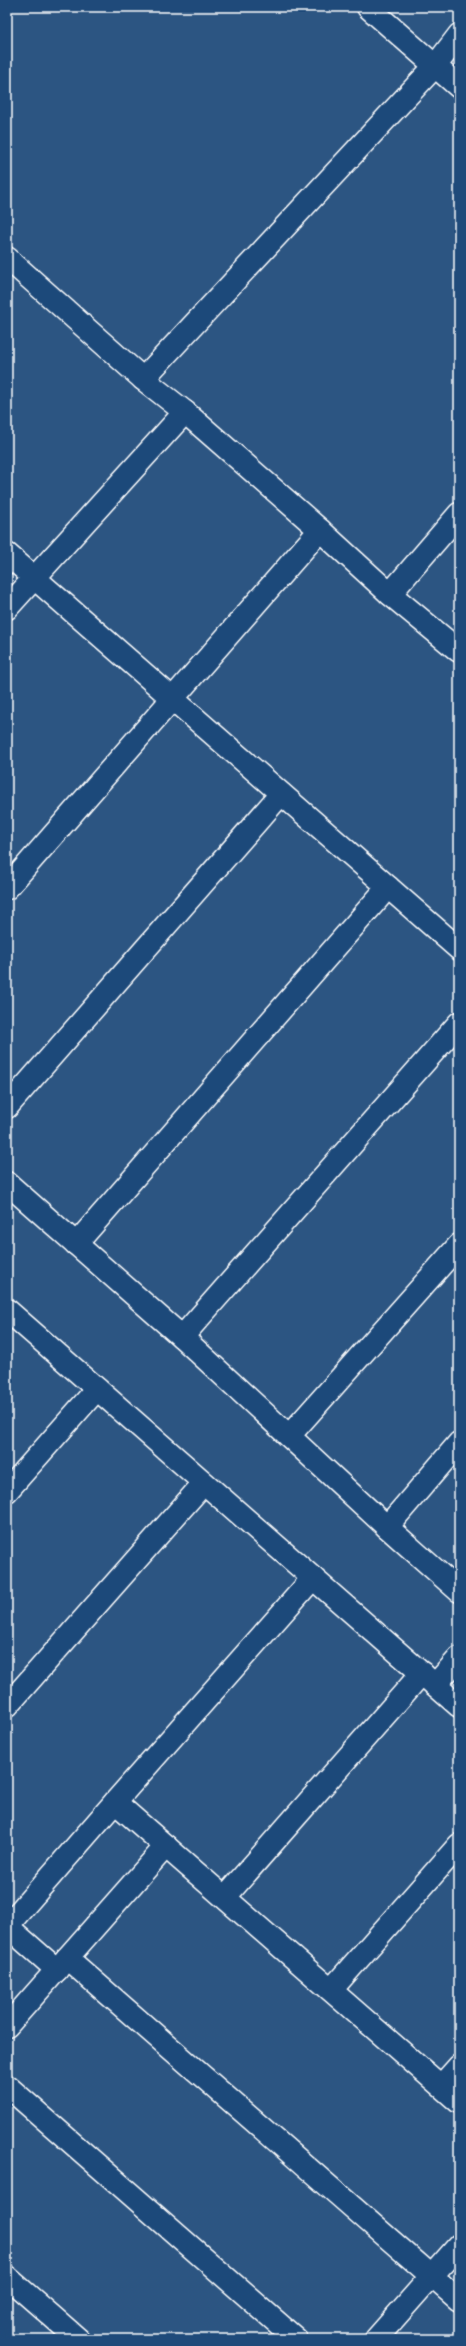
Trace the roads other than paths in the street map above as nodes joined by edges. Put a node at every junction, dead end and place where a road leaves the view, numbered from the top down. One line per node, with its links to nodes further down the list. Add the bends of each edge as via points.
1 (368, 7): 3 (street)
2 (459, 35): 3 (street)
3 (436, 65): 4 (street); 6 (street)
4 (459, 87)
5 (7, 258): 6 (street)
6 (143, 379): 7 (street)
7 (185, 412): 9 (street); 11 (street)
8 (459, 514): 12 (street)
9 (320, 530): 12 (street); 15 (street)
10 (7, 554): 11 (street)
11 (34, 577): 13 (street); 15 (street)
12 (390, 594): 14 (street)
13 (7, 608)
14 (459, 651)
15 (173, 698): 16 (street); 18 (street)
16 (281, 794): 17 (street); 21 (street)
17 (388, 887): 19 (street); 23 (street)
18 (7, 888)
19 (459, 949)
20 (459, 1023): 26 (street)
21 (7, 1107)
22 (7, 1183): 23 (street)
23 (76, 1244): 26 (street)
24 (459, 1245): 28 (street)
25 (7, 1310): 27 (street)
26 (182, 1337): 28 (street)
27 (97, 1389): 30 (street); 31 (street)
28 (289, 1436): 32 (street)
29 (459, 1443): 32 (street)
30 (204, 1483): 33 (street); 37 (street)
31 (7, 1491)
32 (387, 1527): 34 (street)
33 (313, 1578): 36 (street); 39 (street)
34 (459, 1591)
35 (459, 1658): 36 (street)
36 (429, 1679): 38 (street); 42 (street)
37 (7, 1706)
38 (459, 1706)
39 (115, 1802): 41 (street); 43 (street)
40 (459, 1845): 45 (street)
41 (166, 1846): 42 (street); 44 (street)
42 (225, 1897): 45 (street)
43 (7, 1926): 44 (street)
44 (62, 1964): 46 (street); 52 (street)
45 (331, 1990): 49 (street)
46 (9, 2019)
47 (459, 2066): 49 (street)
48 (7, 2086): 56 (street)
49 (441, 2086): 50 (street)
50 (459, 2102)
51 (459, 2245): 52 (street)
52 (432, 2276): 54 (street); 57 (street)
53 (7, 2277): 55 (street)
54 (459, 2300)
55 (78, 2339)
56 (296, 2339)
57 (376, 2339)

